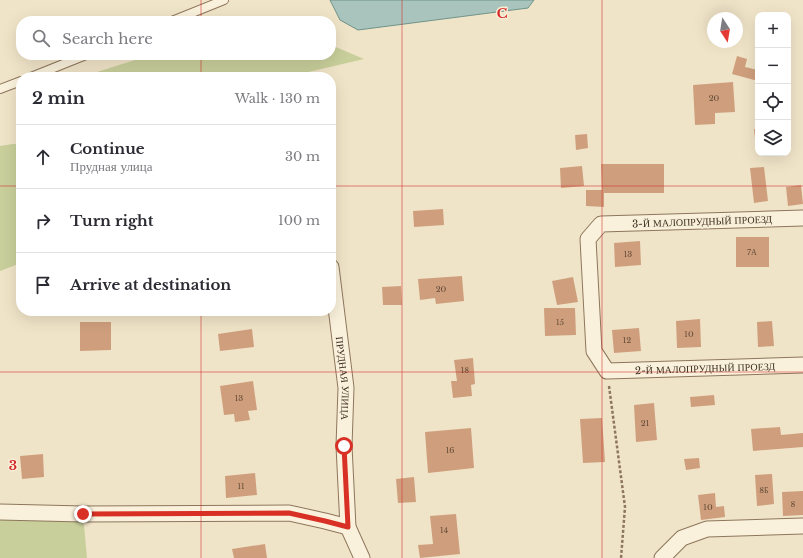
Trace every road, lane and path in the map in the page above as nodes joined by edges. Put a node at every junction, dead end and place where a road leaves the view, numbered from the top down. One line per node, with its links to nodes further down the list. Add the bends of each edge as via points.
1 (224, 0): 2 (lane)
2 (184, 16)
3 (74, 60): 4 (lane)
4 (44, 72)
5 (16, 83): 6 (lane)
6 (0, 89)
7 (803, 218): 10 (street, 3-Й МАЛОПРУДНЫЙ ПРОЕЗД, via 601,224 588,239 594,351)
8 (336, 307): 13 (street, ПРУДНАЯ УЛИЦА, via 346,388 344,446)
9 (803, 365): 10 (street, 2-Й МАЛОПРУДНЫЙ ПРОЕЗД)
10 (607, 372): 15 (path, via 625,507)
11 (0, 512): 13 (street, via 289,513)
12 (803, 526): 16 (street, via 707,529 682,538)
13 (348, 527): 14 (street, ПРУДНАЯ УЛИЦА)
14 (362, 558)
15 (621, 558)
16 (662, 558)

